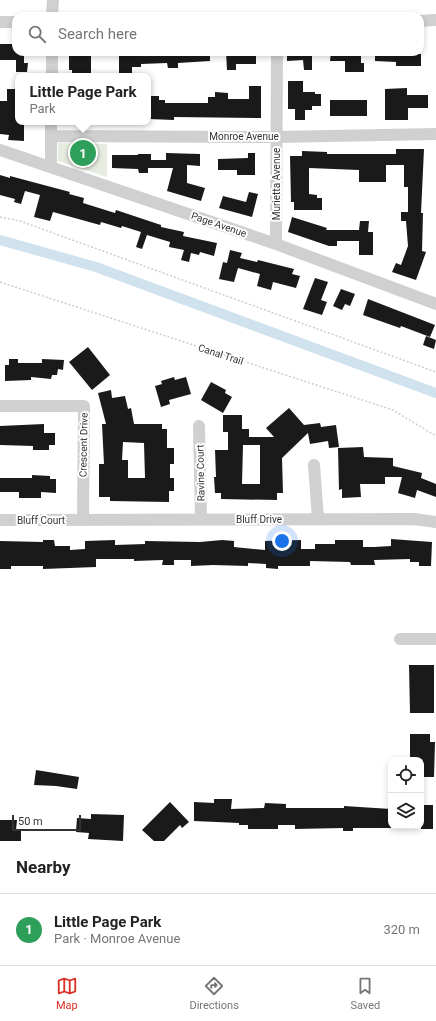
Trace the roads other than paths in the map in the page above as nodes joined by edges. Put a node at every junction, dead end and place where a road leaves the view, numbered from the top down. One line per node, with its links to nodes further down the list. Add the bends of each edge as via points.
1 (53, 0): 2 (street)
2 (52, 12)
3 (436, 20): 4 (street)
4 (424, 21)
5 (0, 22): 6 (street)
6 (12, 22)
7 (52, 56): 9 (street)
8 (277, 56): 13 (street, Murietta Avenue)
9 (52, 73)
10 (51, 125): 12 (street)
11 (436, 134): 13 (street, Monroe Avenue)
12 (51, 136): 13 (street, Monroe Avenue); 15 (street)
13 (276, 137): 16 (street, Murietta Avenue)
14 (0, 150): 15 (street, Page Avenue)
15 (51, 167): 16 (street, Page Avenue)
16 (276, 244): 17 (street, Page Avenue)
17 (436, 304)
18 (0, 406): 24 (street, Crescent Drive, via 84,406)
19 (199, 426): 21 (street, Ravine Court)
20 (314, 465): 22 (street)
21 (200, 519): 22 (street, Bluff Drive); 24 (street, Bluff Drive)
22 (318, 519): 25 (street, Bluff Drive, via 414,519)
23 (0, 520): 24 (street, Bluff Court)
24 (83, 520)
25 (436, 522)
26 (400, 639): 27 (street)
27 (436, 639)

